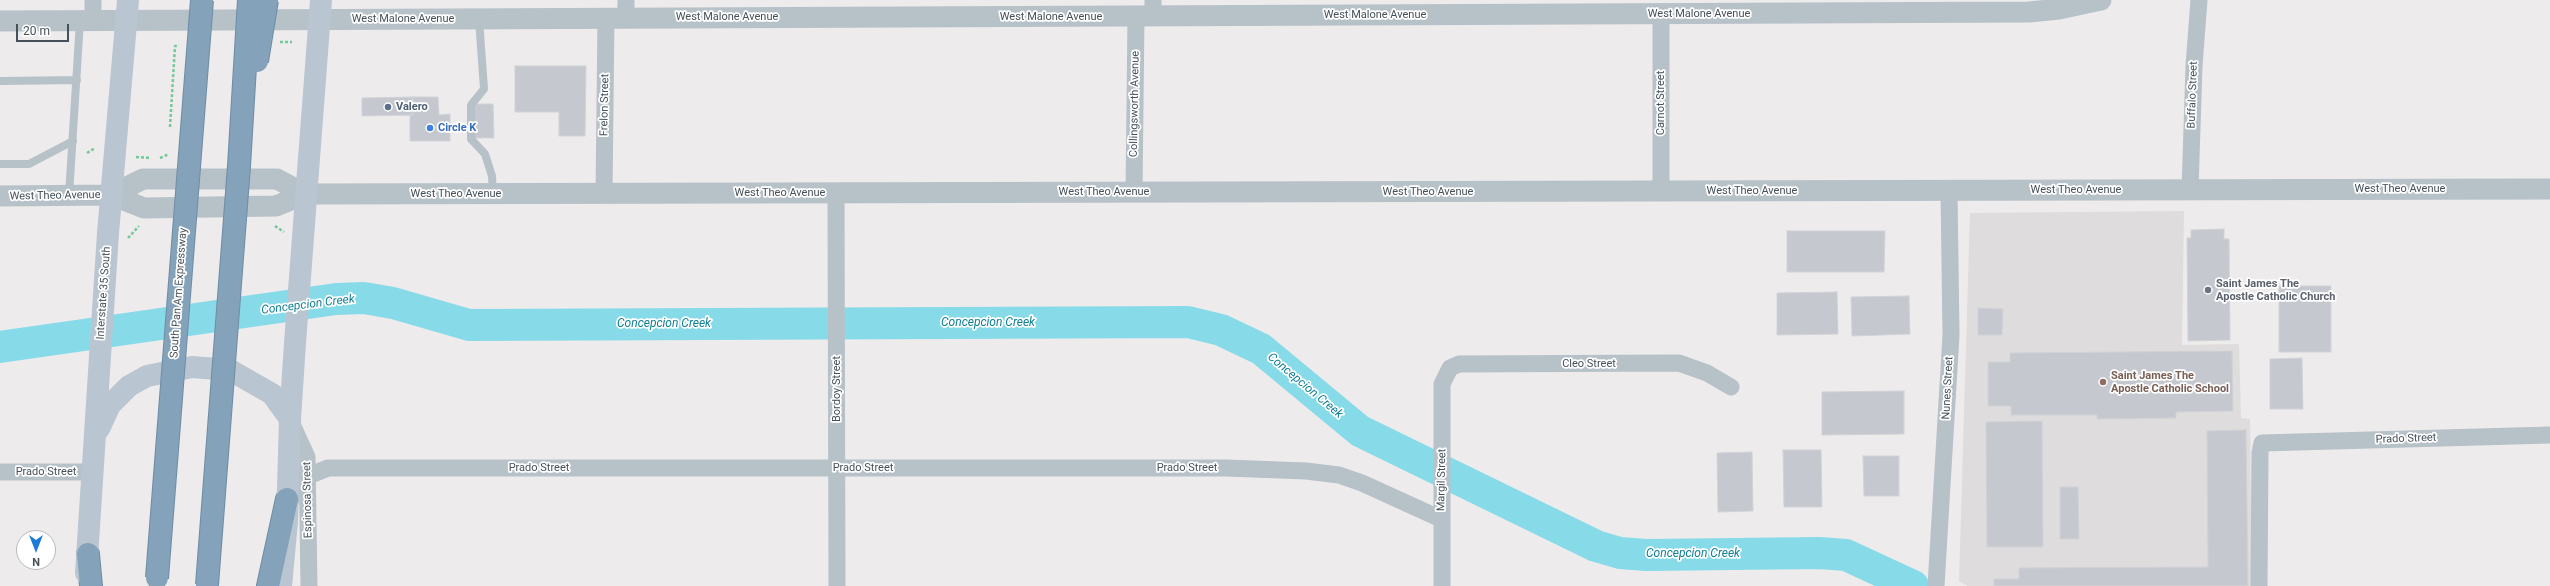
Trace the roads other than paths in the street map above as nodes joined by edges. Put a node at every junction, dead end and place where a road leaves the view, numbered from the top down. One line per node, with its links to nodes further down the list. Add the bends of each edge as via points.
1 (202, 0): 44 (highway, South Pan Am Expressway, bridge)
2 (249, 0): 19 (highway, bridge)
3 (267, 0): 19 (highway, bridge)
4 (2101, 0): 8 (street, West Malone Avenue, via 2030,12)
5 (2200, 0): 22 (street, Buffalo Street, via 2194,66)
6 (321, 9): 9 (street, West Malone Avenue); 12 (street, West Malone Avenue); 26 (main road)
7 (626, 9): 10 (street, West Malone Avenue); 13 (street, West Malone Avenue)
8 (1672, 9): 10 (street, West Malone Avenue); 23 (street, Carnot Street)
9 (127, 10): 11 (street, West Malone Avenue); 29 (main road, Interstate 35 South)
10 (1147, 11): 24 (street, Collingsworth Avenue)
11 (89, 13): 14 (street, West Malone Avenue); 15 (lane)
12 (479, 18): 13 (street, West Malone Avenue); 27 (lane, via 484,89 471,105 471,139 485,154 492,176)
13 (606, 18): 28 (street, Frelon Street)
14 (0, 21)
15 (77, 80): 16 (lane); 17 (lane)
16 (0, 81)
17 (73, 141): 18 (lane, via 29,164); 31 (lane)
18 (0, 164)
19 (239, 166): 47 (highway, bridge)
20 (2550, 188): 22 (street, West Theo Avenue)
21 (1949, 190): 22 (street, West Theo Avenue); 23 (street, West Theo Avenue); 53 (street, Nunes Street, via 1951,335)
22 (2190, 190)
23 (1661, 191): 24 (street, West Theo Avenue)
24 (1134, 192): 25 (street, West Theo Avenue)
25 (836, 193): 28 (street, West Theo Avenue); 37 (street, Bordoy Street)
26 (306, 194): 27 (street, West Theo Avenue); 29 (street, West Theo Avenue, via 276,206 144,208); 29 (street, West Theo Avenue, via 277,179 144,179); 34 (main road)
27 (493, 194): 28 (street, West Theo Avenue)
28 (604, 194)
29 (111, 195): 31 (street, West Theo Avenue); 36 (main road, Interstate 35 South)
30 (0, 196): 31 (street, West Theo Avenue)
31 (69, 196)
32 (1446, 374): 33 (street, Cleo Street, via 1458,364 1679,363 1707,373); 42 (street, Margil Street, via 1442,384)
33 (1731, 387)
34 (290, 419): 36 (main road, via 272,394 230,370 192,367 147,376 129,386 110,405); 40 (street, Espinosa Street, via 307,457); 41 (main road)
35 (2550, 435): 54 (street, Prado Street, via 2262,443)
36 (93, 443): 39 (main road, Interstate 35 South)
37 (837, 468): 40 (street, Prado Street, via 328,468); 42 (street, Prado Street, via 1306,470 1339,475 1362,483); 51 (street, Bordoy Street)
38 (0, 472): 39 (street, Prado Street)
39 (92, 472): 43 (main road, Interstate 35 South)
40 (308, 476): 41 (street, Prado Street); 50 (street, Espinosa Street)
41 (287, 499): 48 (highway); 49 (main road)
42 (1441, 519): 52 (street, Margil Street)
43 (88, 554): 45 (main road, Interstate 35 South); 46 (highway)
44 (157, 582)
45 (85, 586)
46 (91, 586)
47 (208, 586)
48 (268, 586)
49 (281, 586)
50 (309, 586)
51 (837, 586)
52 (1442, 586)
53 (1936, 586)
54 (2259, 586)

